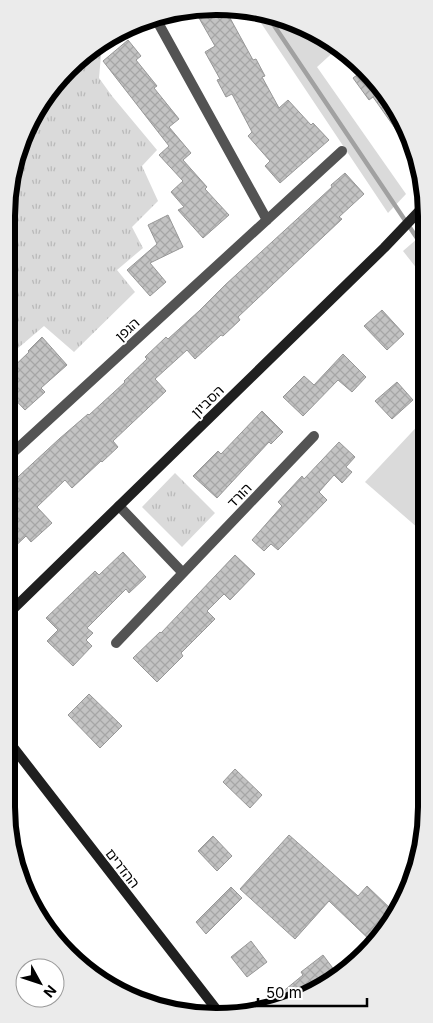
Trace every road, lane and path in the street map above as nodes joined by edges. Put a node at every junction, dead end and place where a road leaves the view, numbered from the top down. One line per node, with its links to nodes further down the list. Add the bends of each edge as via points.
1 (159, 24): 4 (street)
2 (342, 151): 4 (street, הגפן)
3 (418, 212): 7 (street, הסביון)
4 (267, 220): 6 (street, הגפן)
5 (314, 436): 8 (street, הורד)
6 (15, 451)
7 (119, 506): 8 (street); 9 (street, הסביון)
8 (183, 572): 10 (street, הורד)
9 (15, 607)
10 (116, 642)
11 (15, 750): 12 (street, ההדרים)
12 (215, 1008)

